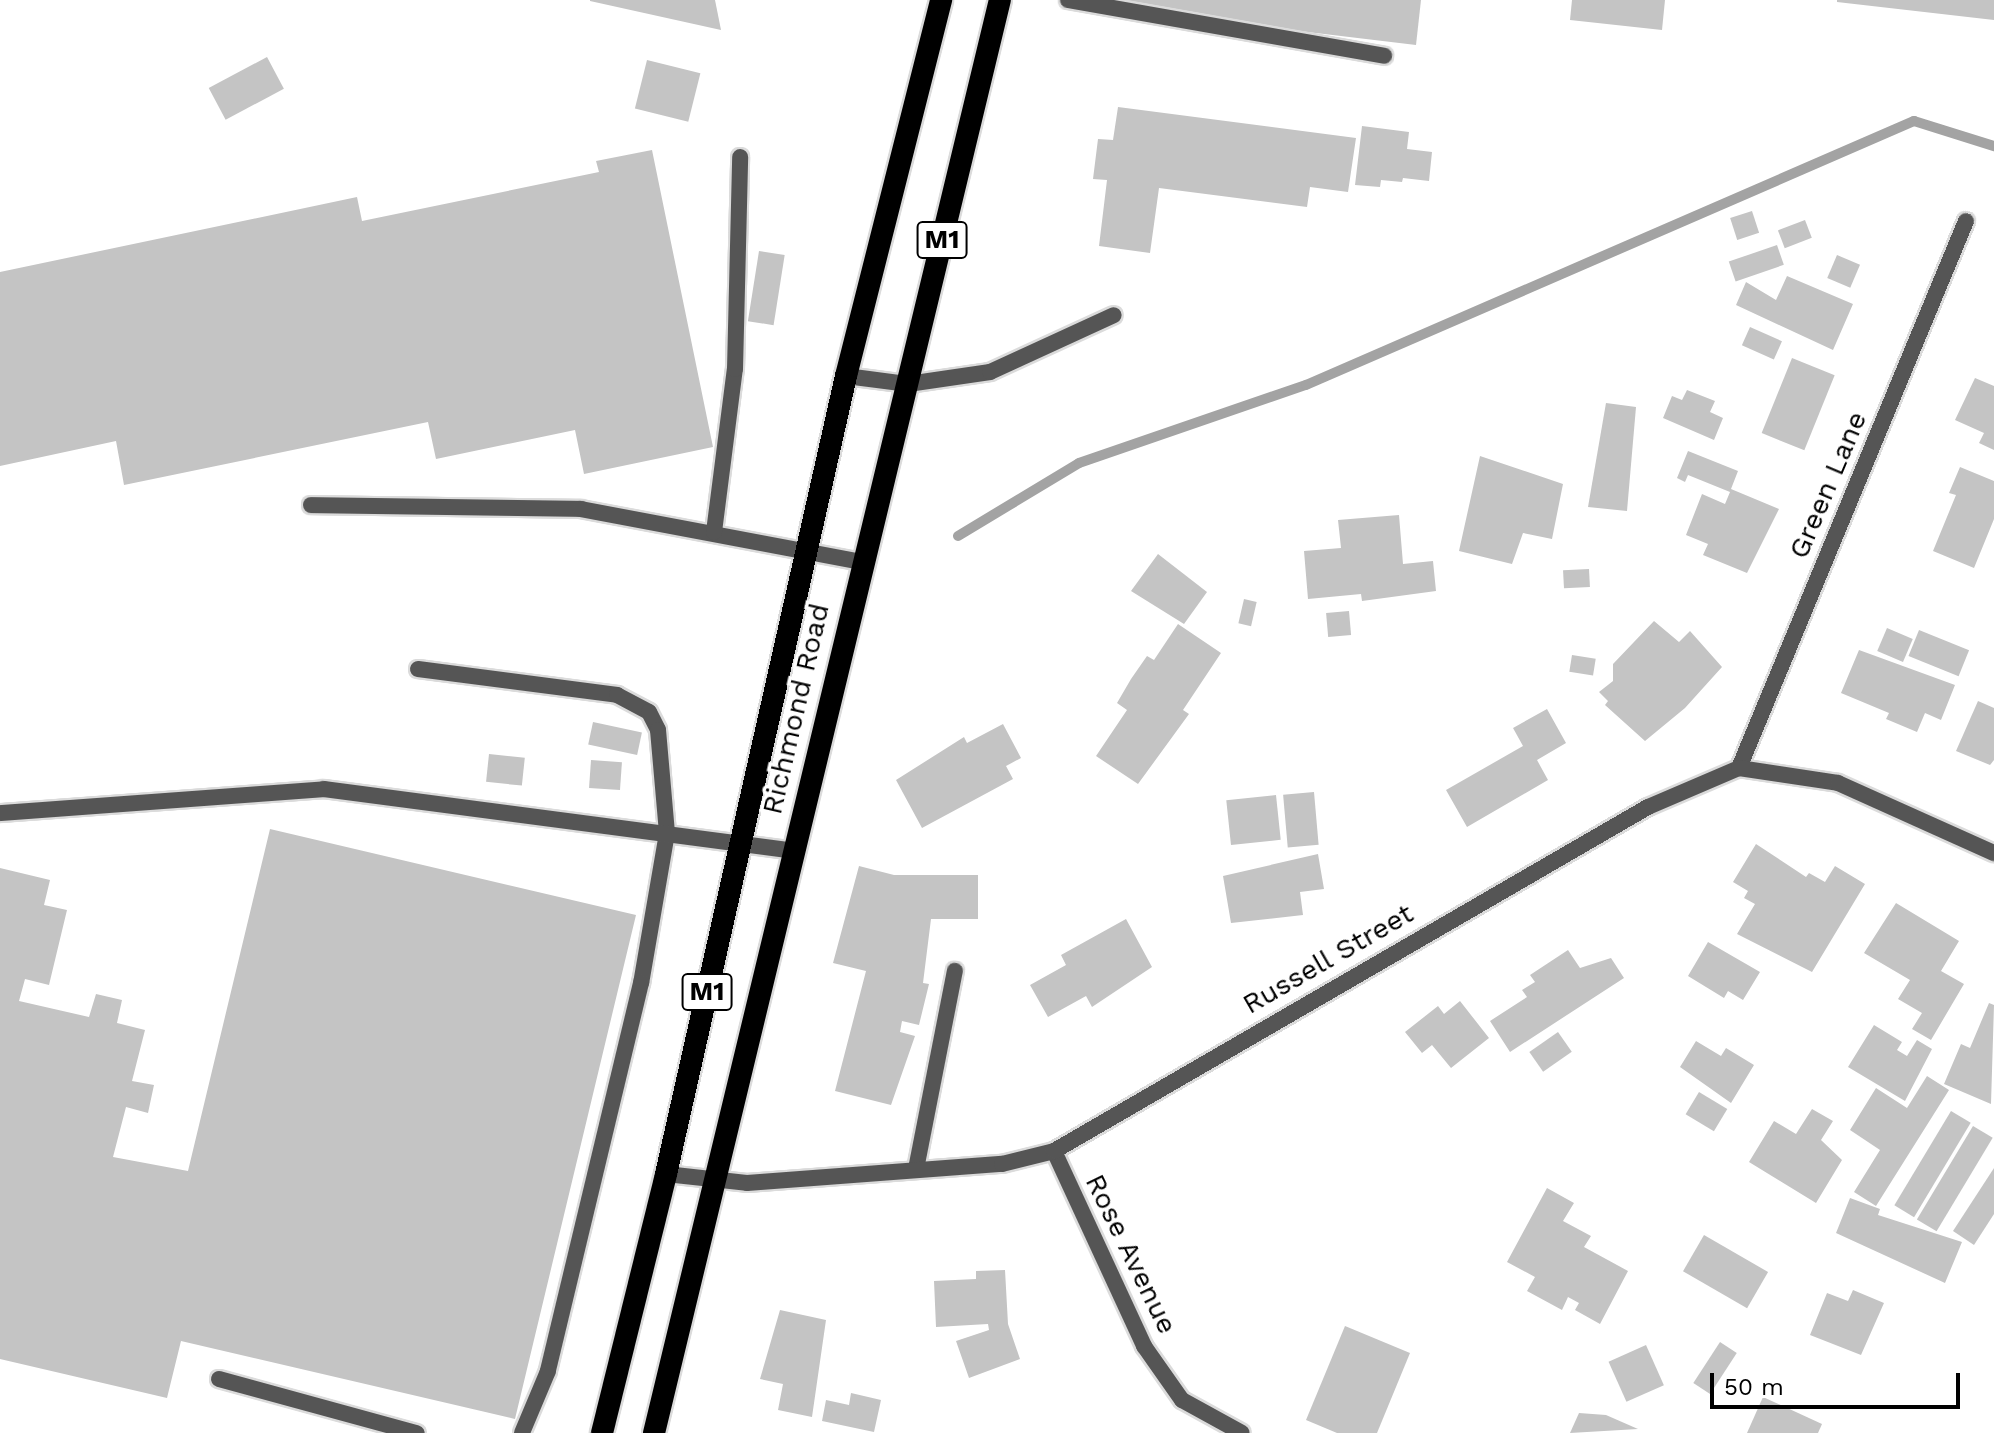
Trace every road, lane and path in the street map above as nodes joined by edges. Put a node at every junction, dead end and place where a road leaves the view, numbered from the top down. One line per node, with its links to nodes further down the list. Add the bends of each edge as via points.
1 (941, 0): 8 (highway, Richmond Road / M1)
2 (1000, 0): 9 (highway, Richmond Road / M1)
3 (1068, 0): 4 (street)
4 (1384, 56)
5 (740, 157): 11 (street, via 735,369)
6 (1966, 221): 15 (street, Green Lane)
7 (1114, 315): 9 (street, via 990,372)
8 (846, 376): 9 (street); 12 (highway, Richmond Road / M1)
9 (908, 384): 13 (highway, Richmond Road / M1)
10 (311, 505): 11 (street, via 581,509)
11 (714, 532): 12 (street)
12 (810, 550): 13 (street); 18 (highway, Richmond Road / M1)
13 (861, 562): 19 (highway, Richmond Road / M1)
14 (418, 669): 17 (street, via 638,702 658,730)
15 (1739, 768): 20 (street, via 1838,783); 22 (street, Russell Street, via 1648,807)
16 (0, 813): 17 (street, via 324,789)
17 (667, 833): 18 (street); 28 (street, via 641,983 548,1371)
18 (740, 843): 19 (street); 24 (highway, Richmond Road / M1)
19 (795, 851): 25 (highway, Richmond Road / M1)
20 (1994, 853)
21 (955, 971): 23 (street)
22 (1054, 1151): 23 (street, Russell Street, via 1002,1164); 31 (street, Rose Avenue, via 1144,1346 1182,1400)
23 (916, 1169): 25 (street, Russell Street)
24 (666, 1174): 25 (street, Russell Street); 29 (highway, Richmond Road / M1)
25 (715, 1182): 30 (highway, Richmond Road / M1)
26 (219, 1379): 27 (street)
27 (417, 1433)
28 (522, 1433)
29 (602, 1433)
30 (654, 1433)
31 (1242, 1433)

